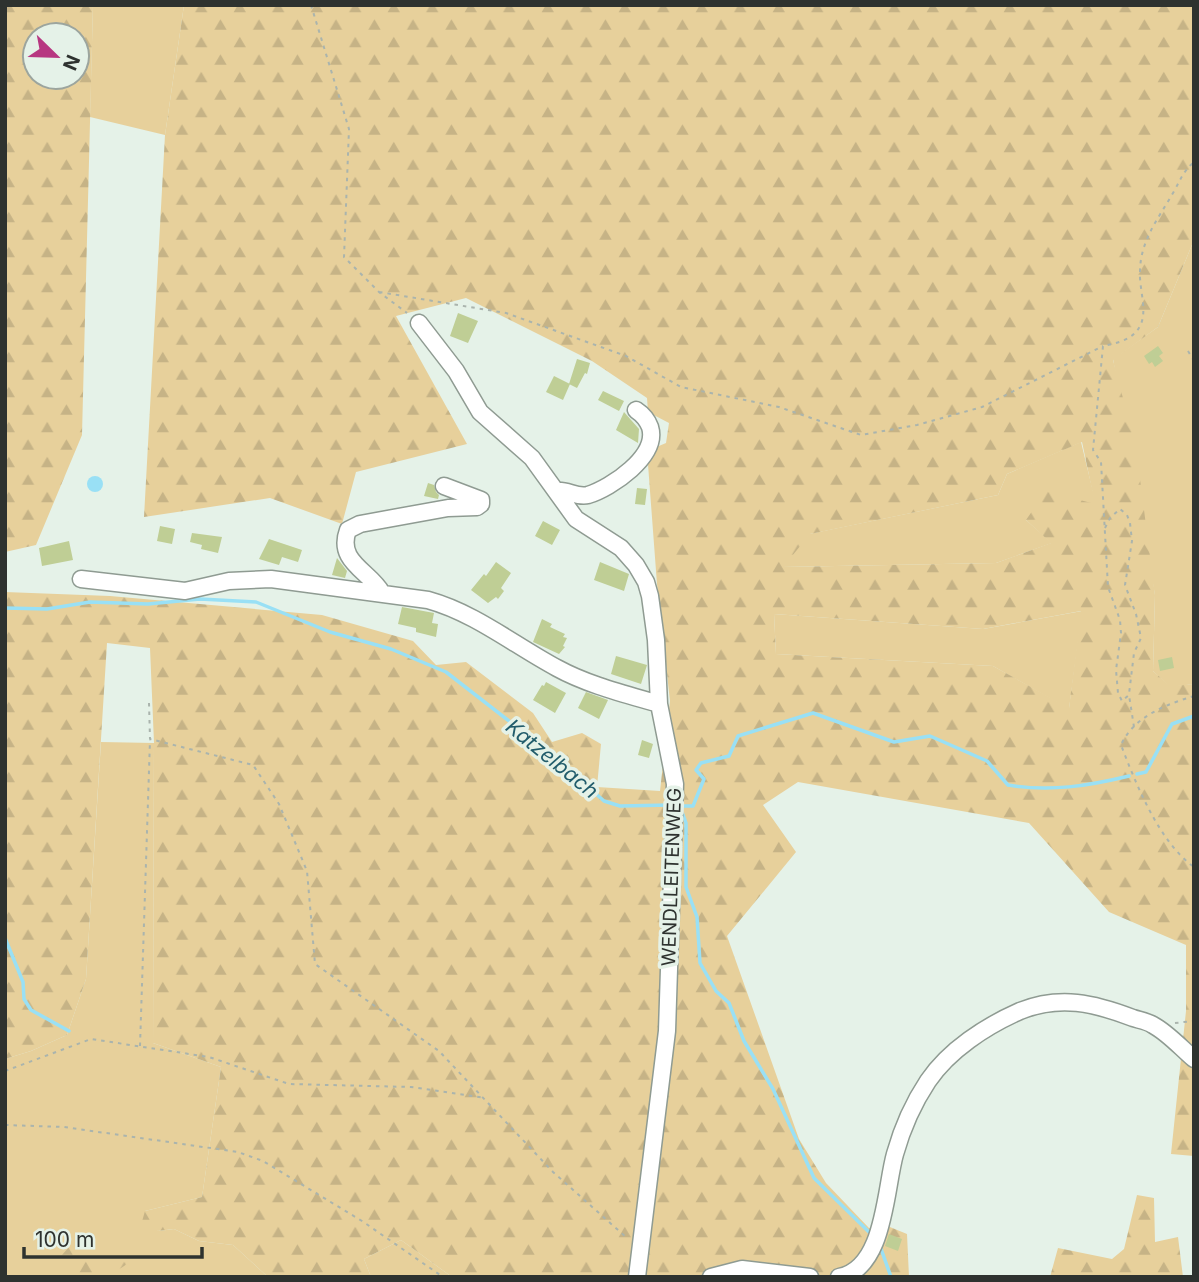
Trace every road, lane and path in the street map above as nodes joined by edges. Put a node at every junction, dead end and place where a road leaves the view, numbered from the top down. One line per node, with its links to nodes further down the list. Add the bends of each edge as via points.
1 (311, 5): 3 (path, via 349,129 344,257)
2 (1194, 162): 5 (path, via 1183,171 1146,239 1139,271 1142,324 1120,343)
3 (380, 292): 4 (path); 5 (path, via 506,313 626,356 681,387 779,407 861,435 982,407)
4 (419, 323): 10 (street, WENDLLEITENWEG, via 480,412 532,458)
5 (1103, 346): 11 (path, via 1093,450 1101,462)
6 (1188, 351): 7 (path)
7 (1194, 361)
8 (636, 410): 10 (street, via 648,423 650,436 626,474 589,495)
9 (444, 486): 13 (street, via 476,496 481,504 360,524 348,530 348,555)
10 (555, 491): 17 (street, WENDLLEITENWEG, via 576,519 621,548 646,582 656,640)
11 (1104, 530): 14 (path, via 1108,587 1120,620 1118,693 1122,701); 14 (path, via 1120,509 1127,515 1132,541 1125,585 1141,638 1134,653)
12 (81, 579): 13 (street, via 185,591 229,581 271,579)
13 (382, 593): 17 (street, via 448,606 559,670)
14 (1129, 695): 18 (path)
15 (1194, 696): 18 (path)
16 (149, 702): 19 (path)
17 (659, 704): 26 (street, WENDLLEITENWEG, via 675,784 667,1031)
18 (1133, 727): 20 (path, via 1121,745 1135,781 1172,846)
19 (150, 739): 21 (path); 24 (path, via 253,765 279,804 307,871 315,964 439,1051)
20 (1194, 867)
21 (140, 1047): 23 (path, via 91,1039); 24 (path, via 209,1057 289,1084 411,1087)
22 (1194, 1059): 31 (street, via 1153,1024 1085,1002 1033,1006 1004,1018 946,1059 928,1082 896,1151 872,1250 860,1267)
23 (5, 1072)
24 (486, 1099): 26 (path, via 553,1172)
25 (5, 1125): 27 (path, via 64,1127 238,1152 263,1160)
26 (640, 1250): 28 (street, WENDLLEITENWEG)
27 (443, 1277)
28 (637, 1277)
29 (711, 1277): 30 (street, via 742,1269)
30 (810, 1277)
31 (839, 1277)

